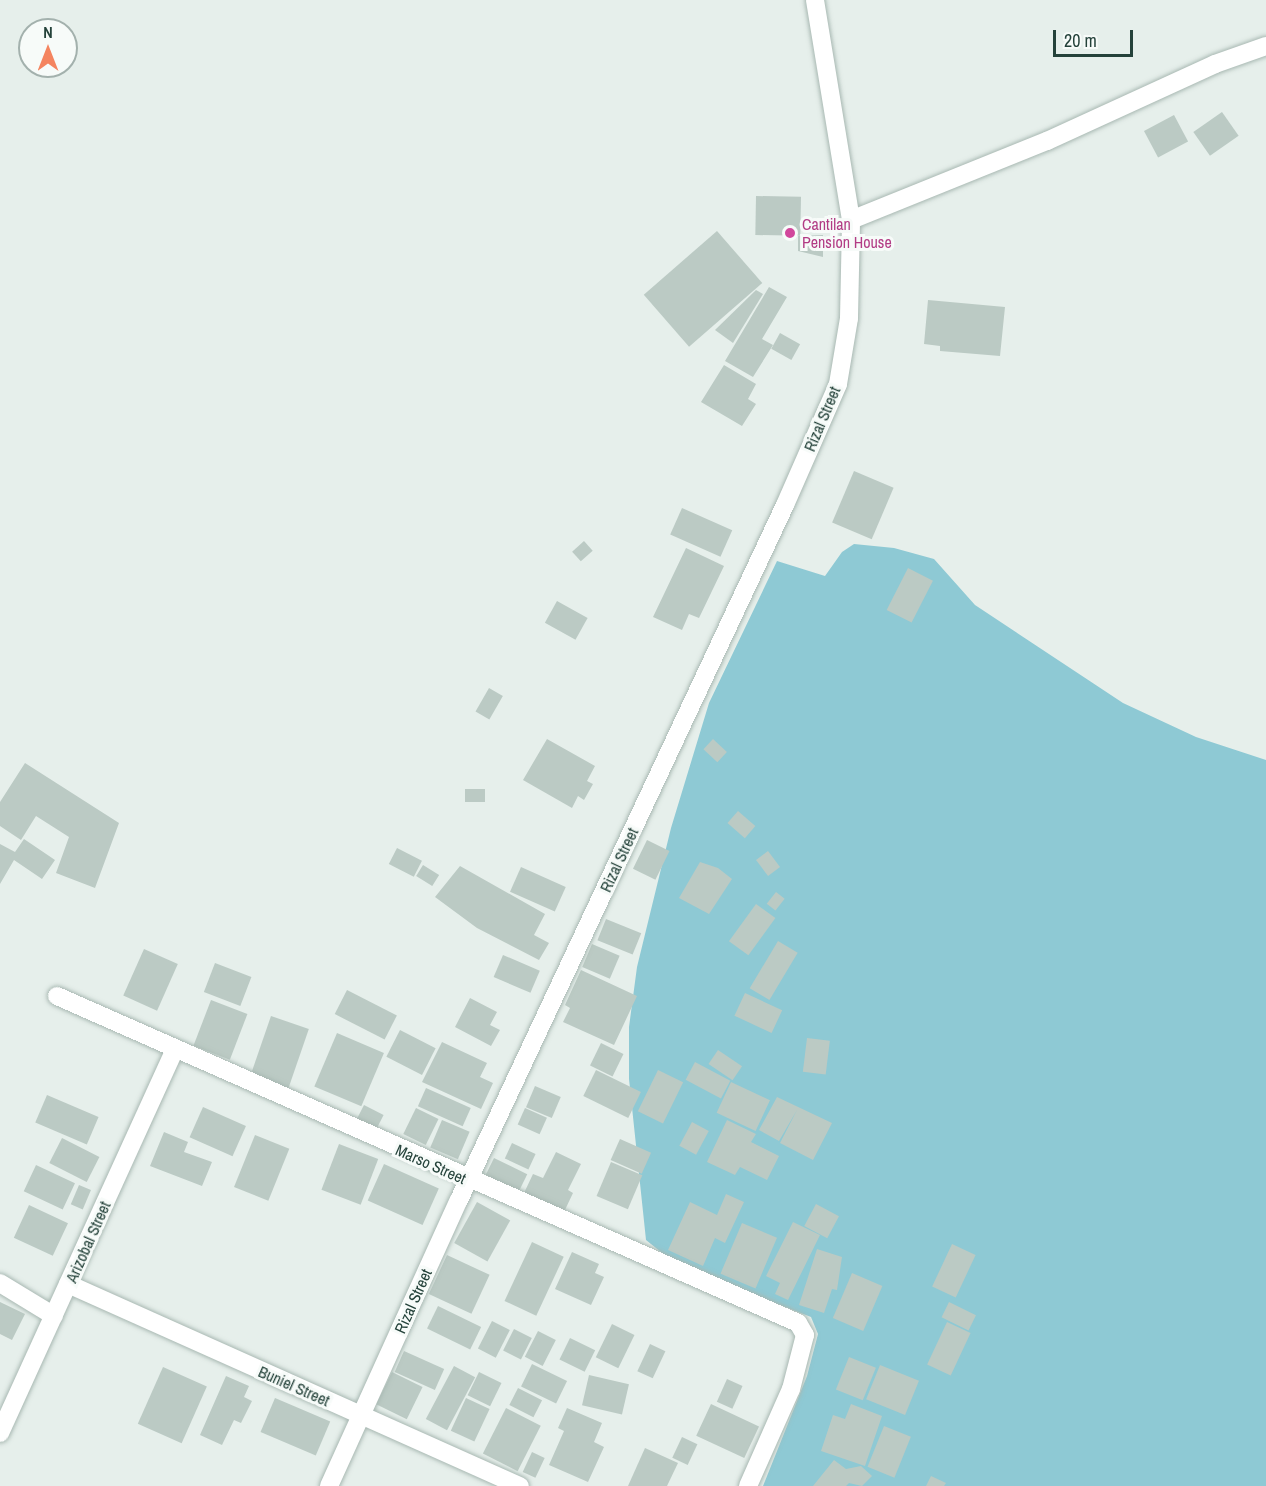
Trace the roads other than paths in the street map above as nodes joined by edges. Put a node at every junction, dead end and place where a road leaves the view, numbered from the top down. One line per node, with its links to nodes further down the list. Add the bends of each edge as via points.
1 (815, 0): 3 (street, Rizal Street)
2 (1266, 46): 3 (street, via 1215,64 1047,141)
3 (851, 220): 6 (street, Rizal Street, via 849,318 838,384 780,516)
4 (57, 996): 5 (street, Marso Street)
5 (174, 1051): 6 (street, Marso Street); 8 (street, Arizobal Street)
6 (468, 1180): 10 (street, Rizal Street); 14 (street, Marso Street, via 793,1320 805,1330 791,1389)
7 (0, 1283): 9 (street)
8 (68, 1284): 9 (street, Arizobal Street); 10 (street, Buniel Street)
9 (54, 1316): 11 (street, Arizobal Street)
10 (362, 1416): 12 (street, Rizal Street); 13 (street, Buniel Street)
11 (0, 1433)
12 (329, 1486)
13 (520, 1486)
14 (748, 1486)

